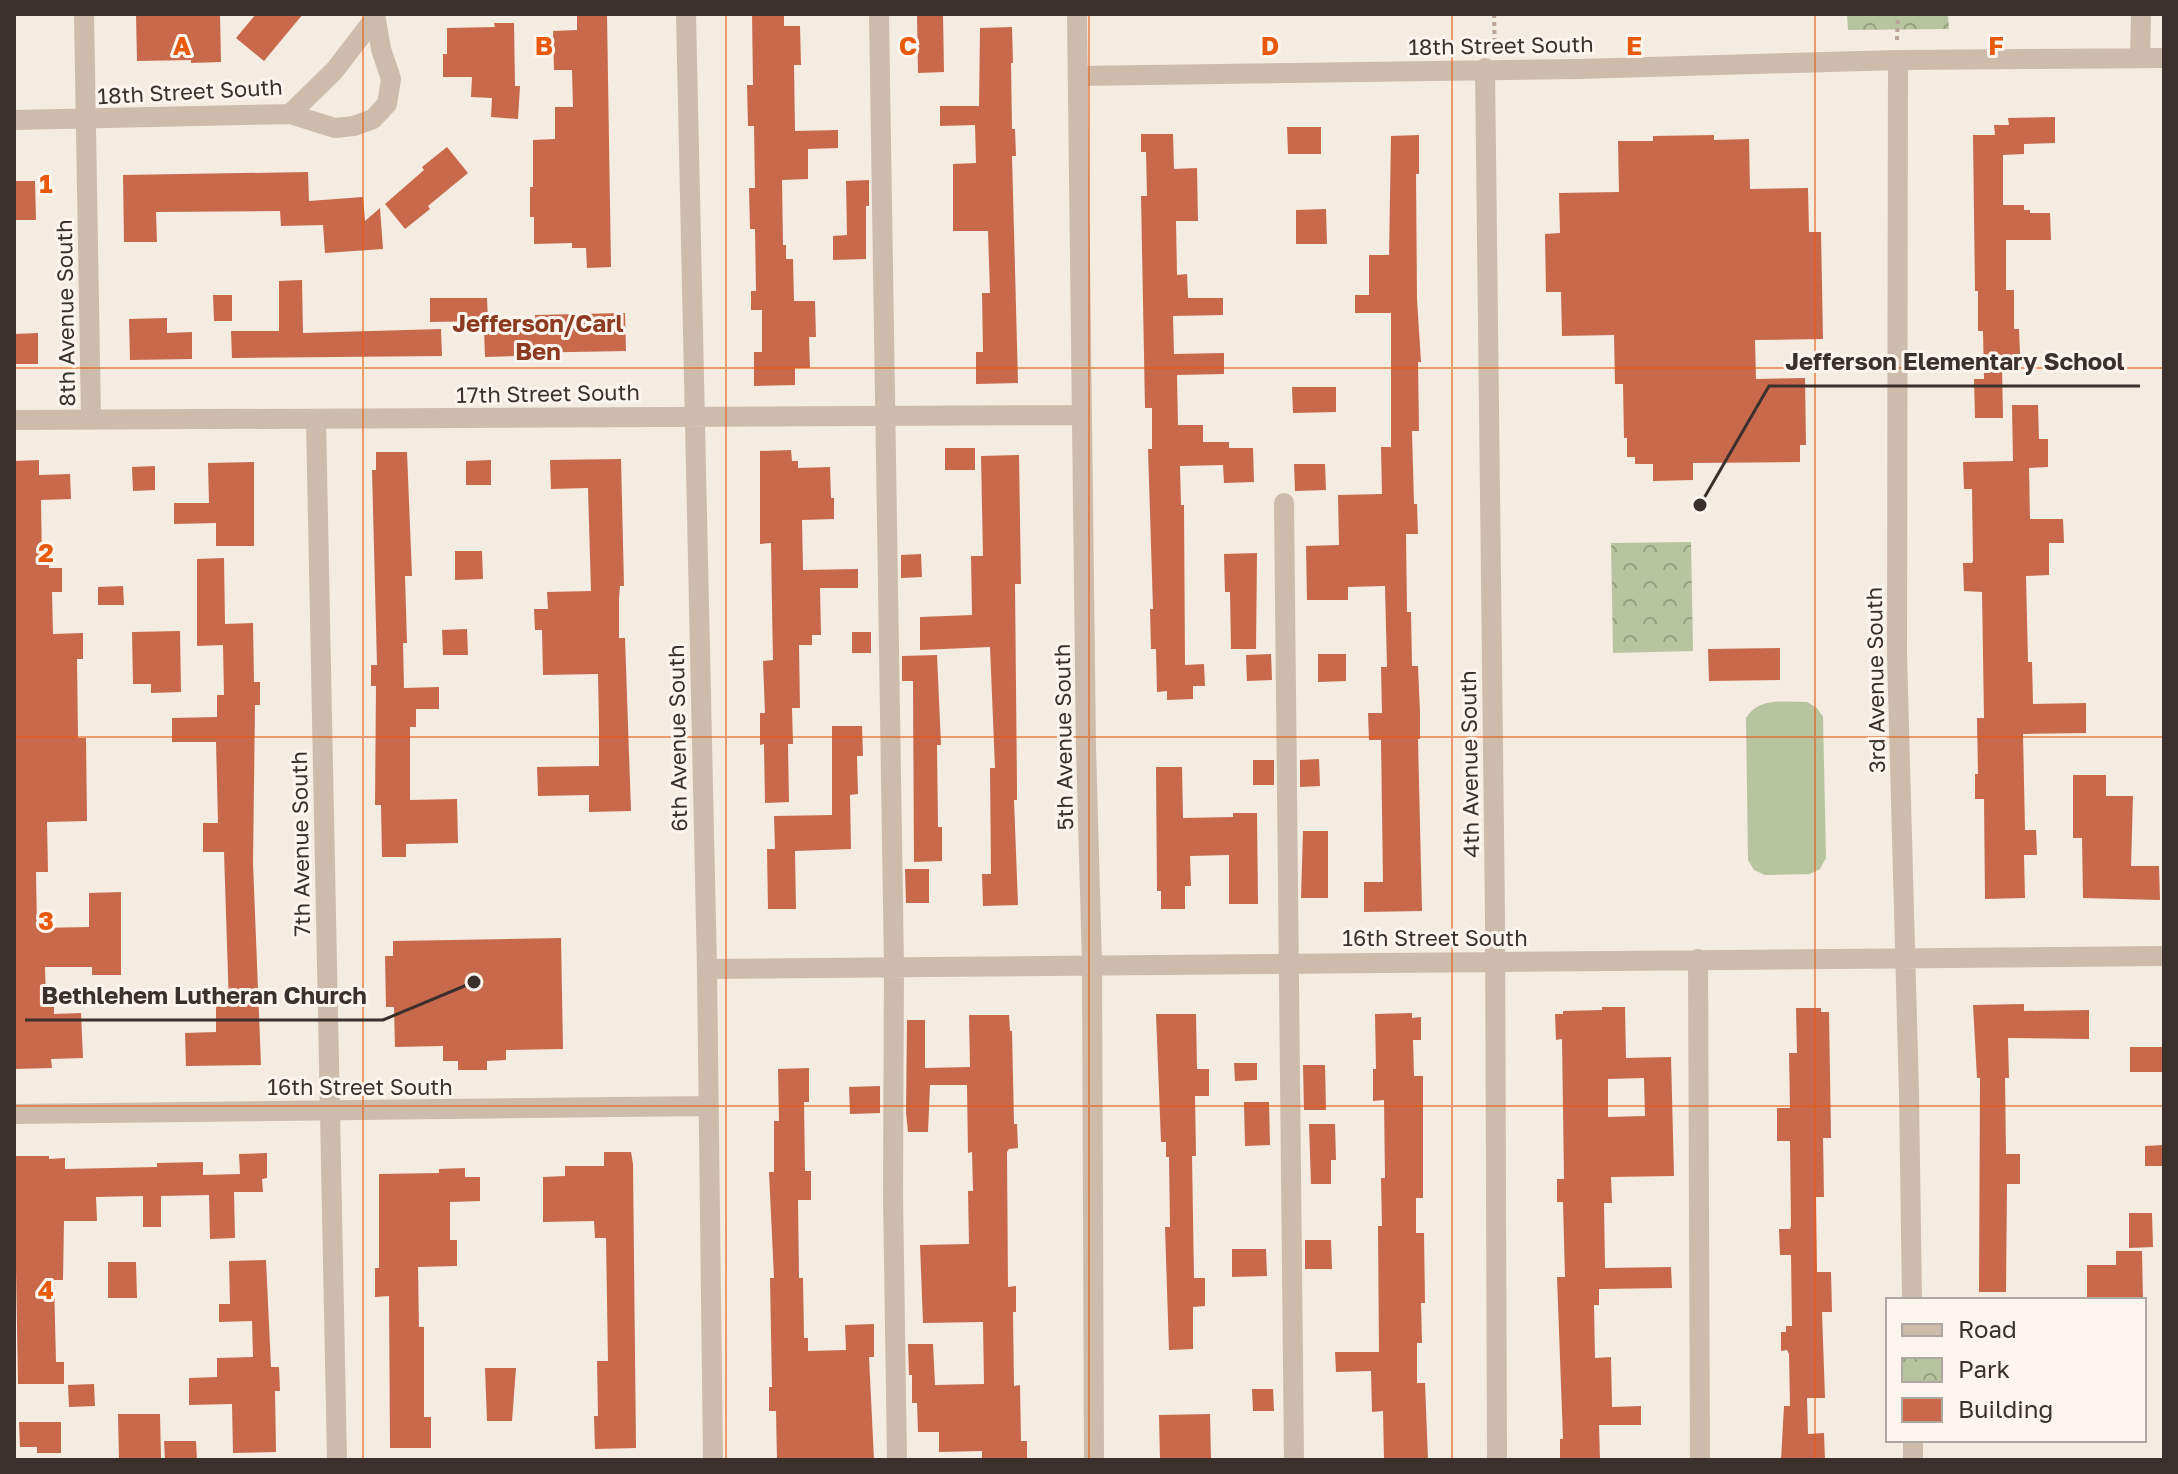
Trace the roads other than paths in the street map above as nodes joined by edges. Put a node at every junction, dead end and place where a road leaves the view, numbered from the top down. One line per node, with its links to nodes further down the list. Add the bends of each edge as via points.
1 (84, 14): 14 (street, 8th Avenue South)
2 (686, 14): 15 (street, 6th Avenue South)
3 (879, 14): 17 (street)
4 (1077, 14): 11 (street, 5th Avenue South)
5 (2141, 14): 7 (street)
6 (375, 16): 12 (street, 18th Street South, via 334,71); 12 (street, via 391,79 387,104 373,119 335,128)
7 (2140, 58): 8 (street, 18th Street South); 9 (street, 18th Street South)
8 (2164, 58)
9 (1898, 60): 10 (street, 18th Street South); 23 (street, 3rd Avenue South, via 1897,639)
10 (1485, 68): 11 (street, 18th Street South); 25 (street, 4th Avenue South)
11 (1078, 76): 16 (street, 5th Avenue South)
12 (290, 114): 14 (street, 18th Street South)
13 (14, 120): 14 (street, 18th Street South)
14 (87, 120): 18 (street, 8th Avenue South)
15 (693, 415): 17 (street, 17th Street South); 20 (street, 17th Street South); 29 (street, 6th Avenue South)
16 (1082, 415): 17 (street, 17th Street South); 27 (street, 5th Avenue South)
17 (887, 417): 28 (street)
18 (91, 419): 19 (street, 17th Street South); 20 (street, 17th Street South)
19 (14, 420)
20 (316, 420): 31 (street, 7th Avenue South)
21 (1284, 503): 26 (street)
22 (2164, 956): 23 (street, 16th Street South)
23 (1906, 957): 24 (street, 16th Street South); 33 (street, 3rd Avenue South)
24 (1698, 959): 25 (street, 16th Street South); 40 (street)
25 (1495, 960): 26 (street, 16th Street South); 39 (street, 4th Avenue South)
26 (1290, 962): 27 (street, 16th Street South); 38 (street)
27 (1092, 964): 28 (street, 16th Street South); 37 (street, 5th Avenue South)
28 (894, 967): 29 (street, 16th Street South); 36 (street)
29 (707, 969): 30 (street, 6th Avenue South)
30 (707, 1106): 31 (street, 16th Street South); 35 (street, 6th Avenue South)
31 (329, 1109): 32 (street, 16th Street South); 34 (street, 7th Avenue South)
32 (14, 1114)
33 (1912, 1298)
34 (337, 1460)
35 (713, 1460)
36 (897, 1460)
37 (1094, 1460)
38 (1294, 1460)
39 (1497, 1460)
40 (1700, 1460)

